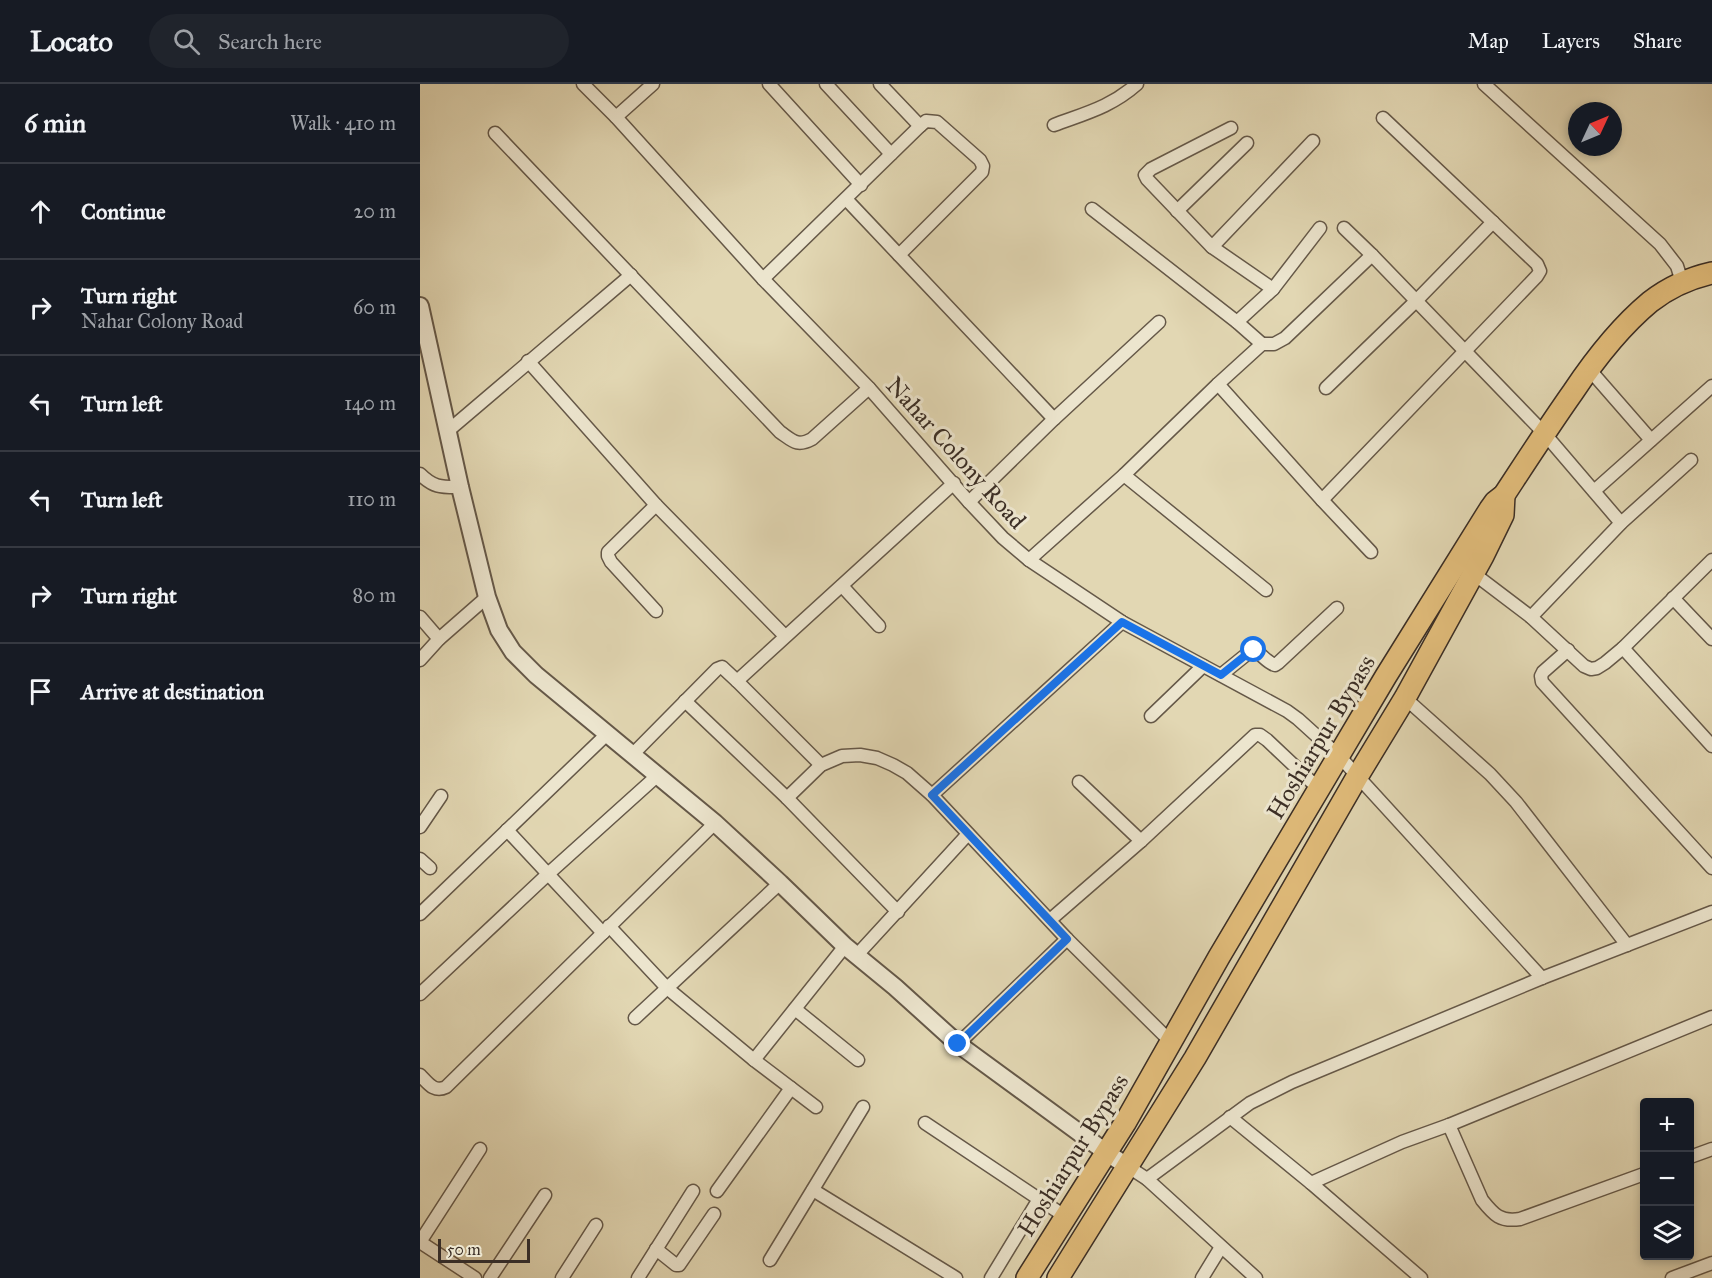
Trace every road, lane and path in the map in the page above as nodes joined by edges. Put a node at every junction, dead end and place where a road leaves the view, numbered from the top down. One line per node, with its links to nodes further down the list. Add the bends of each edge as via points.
1 (583, 84): 8 (street, Nahar Colony Road)
2 (653, 84): 8 (street)
3 (769, 84): 17 (street)
4 (826, 84): 16 (street)
5 (880, 84): 11 (street)
6 (1137, 84): 10 (street, via 1110,104)
7 (1484, 84): 30 (street, via 1660,244 1677,266)
8 (616, 117): 29 (street, Nahar Colony Road)
9 (1383, 118): 21 (street)
10 (1054, 125)
11 (920, 126): 16 (street); 25 (street, via 926,121 937,122 983,166 982,172)
12 (1231, 128): 20 (street, via 1145,175)
13 (495, 133): 28 (street)
14 (1313, 141): 24 (street)
15 (1247, 143): 20 (street)
16 (891, 154): 17 (street)
17 (861, 185): 18 (street)
18 (846, 199): 25 (street); 29 (street)
19 (1092, 209): 35 (street)
20 (1177, 211): 24 (street)
21 (1493, 222): 32 (street); 37 (street, via 1540,271)
22 (1320, 228): 31 (street)
23 (1344, 228): 26 (street)
24 (1212, 247): 31 (street)
25 (899, 255): 44 (street)
26 (1372, 255): 32 (street); 36 (street, via 1285,338 1274,344)
27 (1712, 273): 30 (highway, Hoshiarpur Bypass)
28 (631, 275): 38 (street); 42 (street, via 780,432 794,442 812,439)
29 (763, 279): 42 (street, Nahar Colony Road)
30 (1682, 282): 39 (highway, Hoshiarpur Bypass, via 1651,301)
31 (1274, 289): 35 (street)
32 (1416, 301): 37 (street); 43 (street)
33 (420, 306): 45 (street)
34 (1159, 322): 44 (street)
35 (1237, 322): 36 (street)
36 (1262, 344): 40 (street)
37 (1465, 352): 46 (street); 55 (street)
38 (528, 361): 45 (street); 57 (street)
39 (1589, 369): 46 (highway, Hoshiarpur Bypass); 47 (street)
40 (1218, 384): 50 (street); 55 (street)
41 (1712, 386): 47 (street)
42 (869, 388): 51 (street, Nahar Colony Road)
43 (1326, 388)
44 (1054, 419): 56 (street)
45 (449, 430): 52 (street)
46 (1544, 433): 53 (street); 54 (highway, Hoshiarpur Bypass)
47 (1651, 440): 53 (street)
48 (1691, 460): 58 (street)
49 (420, 474): 52 (street, via 432,485)
50 (1124, 475): 60 (street); 64 (street)
51 (954, 483): 56 (street, Nahar Colony Road); 63 (street)
52 (460, 486): 65 (street)
53 (1594, 491): 58 (street)
54 (1504, 495): 62 (highway, via 1503,515); 88 (highway, Hoshiarpur Bypass, via 1490,509)
55 (1322, 500): 59 (street)
56 (969, 502): 60 (street, Nahar Colony Road)
57 (656, 505): 68 (street, via 608,552 611,562); 73 (street)
58 (1621, 523): 70 (street)
59 (1371, 552)
60 (1029, 560): 71 (street, Nahar Colony Road)
61 (1711, 563): 66 (street)
62 (1473, 573): 70 (street); 82 (highway)
63 (842, 586): 72 (street); 73 (street)
64 (1266, 590)
65 (488, 597): 74 (street); 85 (street, via 499,630 513,652)
66 (1673, 598): 75 (street); 76 (street)
67 (1337, 608): 80 (street, via 1275,665 1254,650)
68 (656, 610)
69 (420, 617): 74 (street)
70 (1531, 617): 77 (street)
71 (1122, 622): 79 (street, Nahar Colony Road); 94 (street)
72 (879, 626)
73 (785, 636): 81 (street)
74 (439, 639): 78 (street)
75 (1712, 639)
76 (1623, 648): 77 (street, via 1591,669); 86 (street)
77 (1568, 650): 104 (street, via 1543,672 1542,682)
78 (420, 660)
79 (1203, 666): 80 (street, Nahar Colony Road); 84 (street)
80 (1221, 675): 88 (street, Nahar Colony Road, via 1287,711)
81 (737, 681): 83 (street, via 719,667); 89 (street)
82 (1405, 698): 91 (highway); 113 (street, via 1516,802)
83 (685, 701): 87 (street); 96 (street)
84 (1151, 716)
85 (607, 734): 87 (street); 99 (street)
86 (1712, 746)
87 (633, 754): 90 (street)
88 (1340, 757): 91 (street, Nahar Colony Road); 93 (highway, Hoshiarpur Bypass)
89 (821, 765): 94 (street, via 842,756 877,758 907,773); 96 (street)
90 (658, 775): 97 (street); 105 (street)
91 (1357, 777): 115 (street, Nahar Colony Road); 136 (highway, via 1195,1058)
92 (1079, 782): 101 (street)
93 (1320, 790): 101 (street, via 1267,740 1255,735); 121 (highway, Hoshiarpur Bypass)
94 (932, 795): 100 (street)
95 (441, 796): 98 (street)
96 (788, 798): 107 (street)
97 (715, 823): 106 (street); 111 (street)
98 (420, 826)
99 (507, 830): 105 (street); 109 (street)
100 (968, 834): 107 (street); 110 (street)
101 (1141, 841): 110 (street)
102 (420, 859): 103 (street)
103 (430, 868)
104 (1712, 868)
105 (548, 874): 111 (street); 117 (street)
106 (780, 883): 114 (street); 116 (street)
107 (898, 912): 114 (street)
108 (1712, 912): 113 (street)
109 (420, 914)
110 (1050, 920): 112 (street)
111 (606, 929): 116 (street); 125 (street, via 446,1087 436,1089)
112 (1067, 939): 121 (street); 122 (street)
113 (1627, 945): 115 (street)
114 (851, 951): 118 (street); 122 (street)
115 (1542, 978): 129 (street, via 1292,1082)
116 (667, 988): 120 (street); 123 (street)
117 (420, 994)
118 (795, 1009): 123 (street); 124 (street)
119 (1712, 1017): 131 (street)
120 (635, 1018)
121 (1171, 1042): 134 (highway, Hoshiarpur Bypass)
122 (958, 1044): 134 (street)
123 (754, 1060): 126 (street)
124 (858, 1060)
125 (420, 1075)
126 (791, 1088): 127 (street); 142 (street)
127 (816, 1107)
128 (863, 1107): 140 (street)
129 (1230, 1117): 138 (street); 139 (street)
130 (925, 1123): 144 (street)
131 (1449, 1125): 137 (street, via 1482,1200 1498,1217 1509,1221); 139 (street)
132 (480, 1149): 148 (street)
133 (1712, 1149): 135 (street)
134 (1107, 1153): 136 (street); 146 (highway, Hoshiarpur Bypass)
135 (1694, 1155)
136 (1127, 1166): 138 (street); 160 (highway)
137 (1640, 1175)
138 (1147, 1179): 149 (street)
139 (1311, 1183): 163 (street)
140 (813, 1190): 151 (street); 157 (street)
141 (693, 1191): 150 (street)
142 (717, 1191)
143 (545, 1195): 154 (street)
144 (1039, 1199): 146 (street); 158 (street)
145 (714, 1214): 150 (street, via 679,1265)
146 (1066, 1217): 159 (highway, Hoshiarpur Bypass)
147 (596, 1225): 155 (street)
148 (420, 1242): 153 (street)
149 (1221, 1247): 161 (street); 162 (street)
150 (656, 1250): 156 (street)
151 (770, 1260)
152 (1712, 1263): 164 (street)
153 (475, 1278)
154 (490, 1278)
155 (562, 1278)
156 (638, 1278)
157 (956, 1278)
158 (991, 1278)
159 (1027, 1278)
160 (1058, 1278)
161 (1202, 1278)
162 (1256, 1278)
163 (1421, 1278)
164 (1672, 1278)

